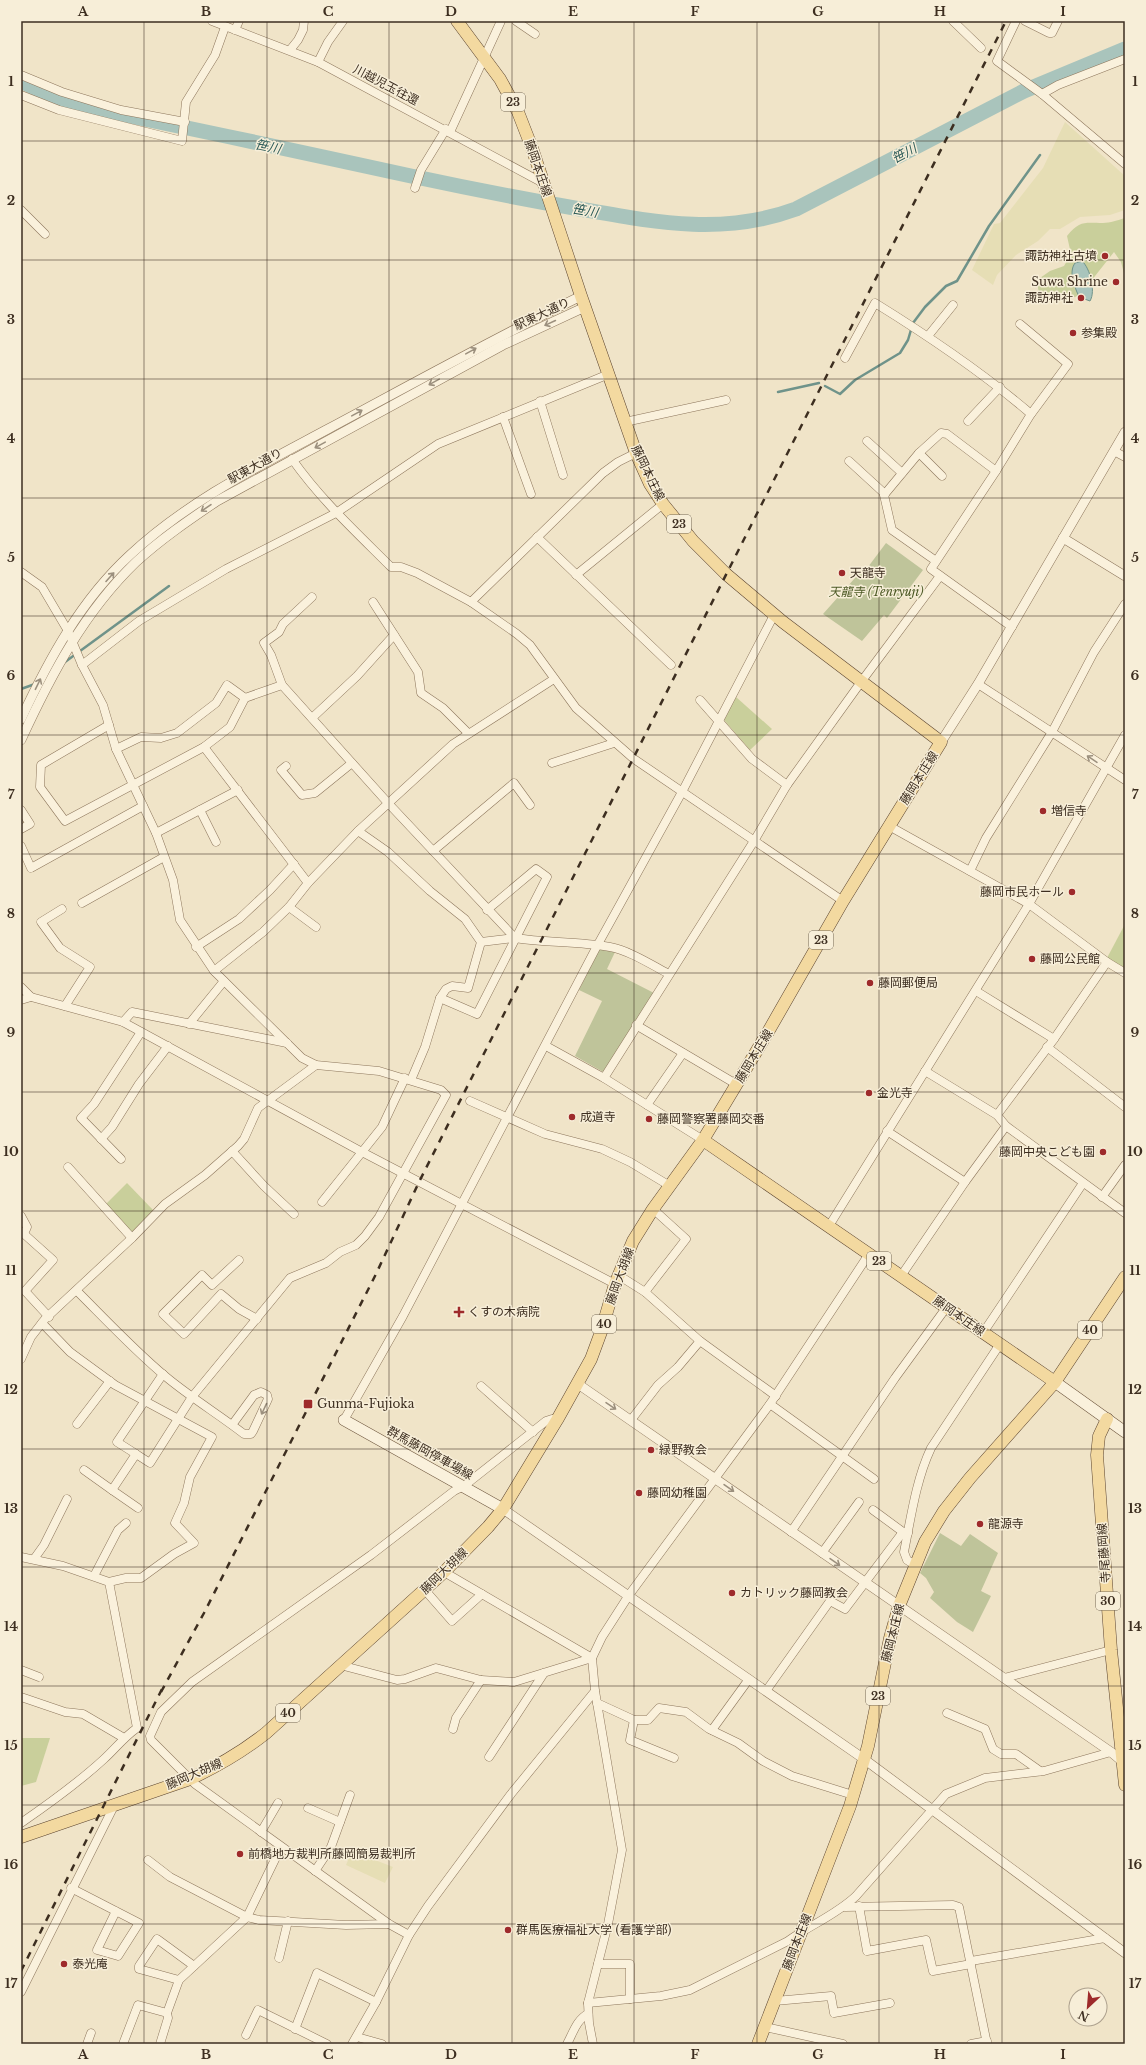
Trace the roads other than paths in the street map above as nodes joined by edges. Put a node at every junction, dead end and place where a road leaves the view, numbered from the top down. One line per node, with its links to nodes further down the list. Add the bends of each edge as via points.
1 (212, 21): 12 (street, 川越児玉往還)
2 (239, 21): 13 (street)
3 (304, 21): 16 (street, via 298,40)
4 (343, 21): 19 (street)
5 (458, 21): 17 (main road, 藤岡本庄線 / 23)
6 (500, 21): 17 (street)
7 (516, 21): 14 (street)
8 (953, 21): 15 (street)
9 (1016, 21): 21 (street, via 997,61)
10 (1025, 21): 11 (street, via 1049,33)
11 (1058, 21)
12 (225, 27): 13 (street, 川越児玉往還); 23 (street, via 215,54 186,102)
13 (235, 30): 16 (street, 川越児玉往還)
14 (535, 34)
15 (981, 48)
16 (290, 50): 19 (street, 川越児玉往還)
17 (485, 57): 24 (street); 27 (main road, 藤岡本庄線 / 23, via 518,112)
18 (1125, 59): 21 (street)
19 (318, 62): 24 (street, 川越児玉往還)
20 (21, 75): 23 (street, via 62,92 121,110)
21 (1040, 92): 25 (street)
22 (21, 95): 23 (street, via 59,110 182,141)
23 (185, 122)
24 (448, 131): 26 (street, via 420,170); 27 (street, 川越児玉往還)
25 (1125, 164)
26 (416, 188)
27 (545, 188): 30 (main road, 藤岡本庄線 / 23)
28 (21, 210): 29 (street)
29 (45, 234)
30 (583, 302): 35 (main road, 藤岡本庄線 / 23); 49 (street, 駅東大通り, one-way to 49); 72 (street, 駅東大通り, one-way to 30, via 88,602 129,556 168,523 212,493 499,336)
31 (952, 305): 33 (street)
32 (1020, 324): 39 (street, via 1068,364)
33 (928, 336): 34 (street, via 875,303); 36 (street)
34 (845, 358)
35 (608, 374): 38 (street); 42 (main road, 藤岡本庄線 / 23)
36 (1000, 387): 39 (street); 41 (street)
37 (726, 400): 42 (street)
38 (540, 401): 40 (street); 53 (street)
39 (1031, 414): 51 (street)
40 (503, 417): 55 (street); 58 (street, via 438,444)
41 (968, 421)
42 (625, 422): 46 (main road, 藤岡本庄線 / 23)
43 (1125, 432): 45 (street)
44 (867, 441): 52 (street)
45 (1114, 451): 48 (street); 60 (street)
46 (636, 453): 57 (main road, 藤岡本庄線 / 23, via 650,484); 59 (street, via 602,473)
47 (919, 453): 51 (street, via 941,433 947,434); 52 (street); 54 (street)
48 (1125, 457)
49 (292, 460): 58 (street); 74 (street, 駅東大通り, one-way to 74, via 217,501 136,562 95,608)
50 (849, 461): 56 (street)
51 (996, 471): 61 (street)
52 (902, 473): 56 (street)
53 (564, 475)
54 (942, 476)
55 (531, 494)
56 (885, 494): 61 (street, via 892,530)
57 (663, 504): 62 (street); 70 (main road, 藤岡本庄線 / 23, via 705,554)
58 (336, 513): 68 (street, via 391,567 402,567 417,573); 75 (street, via 226,569 139,620)
59 (537, 536): 62 (street); 68 (street)
60 (1063, 538): 65 (street); 71 (street)
61 (936, 561): 64 (street, via 931,569)
62 (576, 575): 76 (street)
63 (22, 576): 72 (street, via 42,587)
64 (940, 576): 71 (street); 78 (street)
65 (1125, 576)
66 (312, 597): 80 (street, via 283,624 279,632 264,643)
67 (373, 602): 73 (street)
68 (471, 602): 77 (street, via 530,645)
69 (1125, 604): 87 (street, via 1094,652)
70 (774, 615): 78 (main road, 藤岡本庄線 / 23); 85 (street)
71 (1012, 627): 79 (street)
72 (68, 631): 74 (street); 84 (street, 駅東大通り, one-way to 72, via 60,641)
73 (394, 635): 83 (street, via 357,676); 88 (street, via 418,672 420,693 443,708)
74 (73, 641): 75 (street); 90 (street, 駅東大通り, via 47,684)
75 (82, 665): 86 (street, via 103,705)
76 (671, 665)
77 (554, 679): 88 (street); 92 (street, via 576,708)
78 (861, 682): 91 (main road, 藤岡本庄線 / 23); 100 (street)
79 (978, 684): 87 (street); 91 (street)
80 (282, 685): 81 (street); 83 (street)
81 (245, 698): 93 (street, via 230,727); 94 (street, via 227,685 216,703 177,733 162,738 141,736)
82 (700, 700): 85 (street)
83 (312, 718): 95 (street)
84 (21, 719)
85 (719, 721): 100 (street, via 752,759); 103 (street)
86 (109, 725): 94 (street); 101 (street, via 41,765 40,787 65,821)
87 (1052, 732): 98 (street, one-way to 87); 119 (street, via 986,838)
88 (468, 733): 104 (street)
89 (1125, 734): 98 (street)
90 (21, 740)
91 (941, 742): 109 (main road, 藤岡本庄線 / 23)
92 (614, 743): 96 (street); 103 (street)
93 (204, 747): 101 (street); 102 (street)
94 (116, 749): 101 (street)
95 (352, 763): 97 (street, via 315,793 302,795 281,770); 104 (street)
96 (552, 763)
97 (286, 766)
98 (1106, 768): 99 (street); 123 (street)
99 (1125, 780)
100 (787, 785): 113 (street)
101 (134, 786): 106 (street)
102 (238, 790): 108 (street); 118 (street)
103 (682, 792): 113 (street); 131 (street)
104 (388, 803): 111 (street); 116 (street)
105 (530, 805): 116 (street, via 514,783)
106 (143, 806): 112 (street); 115 (street, via 31,868)
107 (21, 810): 110 (street, via 30,824)
108 (200, 810): 112 (street); 114 (street)
109 (889, 826): 119 (street); 121 (main road, 藤岡本庄線 / 23)
110 (21, 829)
111 (358, 831): 120 (street); 129 (street, via 388,852 430,891 466,919)
112 (156, 833): 117 (street)
113 (754, 841): 121 (street); 135 (street)
114 (216, 842)
115 (21, 846)
116 (433, 851): 126 (street)
117 (164, 857): 122 (street); 130 (street, via 173,880 180,920)
118 (294, 864): 120 (street); 130 (street, via 239,919)
119 (970, 871): 123 (street)
120 (308, 883): 124 (street)
121 (843, 901): 157 (main road, 藤岡本庄線 / 23)
122 (82, 903)
123 (1029, 904): 132 (street); 138 (street)
124 (289, 907): 127 (street); 133 (street, via 263,932)
125 (62, 909): 142 (street, via 41,922 60,948 90,967)
126 (487, 910): 128 (street); 128 (street, via 536,869 547,878)
127 (316, 927)
128 (515, 938): 129 (street); 131 (street); 140 (street, via 477,1014)
129 (481, 942): 140 (street, via 468,988 452,986 446,989)
130 (196, 946): 133 (street)
131 (597, 946): 135 (street, via 611,947); 150 (street)
132 (1107, 962): 134 (street); 147 (street)
133 (214, 971): 136 (street)
134 (1125, 973)
135 (669, 974): 145 (street)
136 (224, 982): 144 (street); 148 (street)
137 (21, 987): 139 (street)
138 (976, 991): 147 (street); 154 (street)
139 (30, 997): 141 (street); 142 (street)
140 (440, 998): 156 (street, via 425,1047)
141 (21, 1000)
142 (65, 1006): 143 (street)
143 (123, 1022): 144 (street, via 132,1012); 146 (street)
144 (189, 1024): 148 (street)
145 (636, 1026): 152 (street); 155 (street)
146 (141, 1032): 149 (street); 166 (street, via 94,1104 81,1118)
147 (1054, 1039): 151 (street)
148 (287, 1043): 153 (street, via 302,1058)
149 (168, 1046): 158 (street); 166 (street)
150 (546, 1046): 155 (street); 163 (street)
151 (1047, 1047): 161 (street); 162 (street)
152 (683, 1053): 157 (street); 160 (street)
153 (316, 1065): 156 (street, via 358,1068); 158 (street)
154 (925, 1071): 162 (street); 165 (street)
155 (604, 1078): 160 (street)
156 (408, 1079): 169 (street, via 382,1127); 173 (street, via 441,1090 446,1095)
157 (736, 1084): 167 (main road, 藤岡本庄線 / 23)
158 (269, 1101): 168 (street, via 258,1108 244,1140); 169 (street)
159 (470, 1101): 163 (street)
160 (647, 1105): 167 (street)
161 (1125, 1107)
162 (997, 1115): 164 (street)
163 (507, 1117): 176 (street, via 545,1134 602,1149); 179 (street)
164 (1006, 1126): 174 (street); 175 (street)
165 (887, 1131): 174 (street); 184 (street)
166 (102, 1139): 170 (street)
167 (703, 1140): 176 (main road, 藤岡大胡線 / 40); 184 (main road, 藤岡本庄線 / 23)
168 (232, 1151): 182 (street); 185 (street, via 205,1175 165,1204)
169 (362, 1152): 173 (street); 178 (street)
170 (121, 1160)
171 (1125, 1166): 177 (street)
172 (68, 1167): 185 (street)
173 (404, 1173): 179 (street); 197 (street, via 379,1217 356,1245 340,1252 326,1263 290,1278)
174 (965, 1182): 188 (street)
175 (1083, 1183): 177 (street); 199 (street)
176 (670, 1186): 180 (main road, 藤岡大胡線 / 40)
177 (1102, 1197): 181 (street)
178 (322, 1202)
179 (460, 1204): 190 (street); 214 (street, via 403,1316)
180 (653, 1209): 190 (main road, 藤岡大胡線 / 40, via 633,1241); 193 (street, via 686,1239)
181 (1125, 1213)
182 (294, 1214)
183 (21, 1216): 196 (street, via 27,1227 24,1234 53,1260 25,1291)
184 (829, 1226): 186 (main road, 藤岡本庄線 / 23)
185 (132, 1238): 192 (street)
186 (869, 1254): 188 (main road, 藤岡本庄線 / 23); 208 (street)
187 (239, 1260): 191 (street)
188 (901, 1276): 195 (main road, 藤岡本庄線 / 23)
189 (1125, 1277): 205 (main road, 40)
190 (616, 1280): 193 (street); 206 (main road, 藤岡大胡線 / 40, via 599,1338)
191 (212, 1285): 194 (street); 194 (street, via 202,1276 163,1314 184,1334)
192 (77, 1291): 196 (street); 203 (street)
193 (645, 1292): 200 (street)
194 (221, 1294): 197 (street)
195 (946, 1308): 199 (main road, 藤岡本庄線 / 23); 222 (street)
196 (49, 1317): 198 (street)
197 (257, 1319): 209 (street)
198 (42, 1324): 202 (street, via 31,1337); 204 (street, via 70,1352)
199 (983, 1333): 201 (main road, 藤岡本庄線 / 23)
200 (700, 1341): 208 (street); 216 (street, via 678,1368 658,1385)
201 (1000, 1344): 205 (main road, 藤岡本庄線 / 23); 235 (street, via 931,1448)
202 (21, 1359)
203 (163, 1374): 209 (street); 210 (street)
204 (110, 1381): 210 (street); 217 (street)
205 (1055, 1382): 213 (main road); 239 (main road, 藤岡本庄線 / 23, via 985,1460 944,1511 925,1542)
206 (578, 1384): 215 (main road, 藤岡大胡線 / 40); 216 (street, one-way to 216)
207 (481, 1386): 219 (street)
208 (776, 1396): 211 (street)
209 (192, 1397): 212 (street); 218 (street)
210 (144, 1400): 212 (street); 221 (street, via 117,1442)
211 (770, 1404): 222 (street); 224 (street)
212 (179, 1418): 221 (street, via 150,1463); 242 (street, via 212,1437 190,1477 184,1503 175,1524 194,1543 141,1578)
213 (1107, 1419): 220 (main road); 248 (main road, 寺尾藤岡線 / 30, via 1098,1436 1097,1455)
214 (344, 1420): 226 (main road, 群馬藤岡停車場線)
215 (557, 1420): 219 (street, via 552,1418); 231 (main road, 藤岡大胡線 / 40)
216 (631, 1420): 224 (street)
217 (77, 1424)
218 (232, 1425): 218 (street, one-way to 218, via 254,1395 261,1392 267,1395 268,1399 251,1434 244,1434)
219 (533, 1432): 226 (street)
220 (1125, 1432)
221 (136, 1454): 227 (street)
222 (842, 1456): 225 (street); 234 (street)
223 (84, 1470): 227 (street)
224 (714, 1478): 234 (street, one-way to 234); 246 (street)
225 (874, 1479)
226 (464, 1486): 231 (main road, 群馬藤岡停車場線); 272 (street, via 192,1682 167,1705 150,1736 151,1740)
227 (112, 1490): 230 (street)
228 (67, 1499): 238 (street, via 44,1545)
229 (859, 1502): 236 (street)
230 (138, 1508)
231 (503, 1509): 240 (main road, 藤岡大胡線 / 40); 246 (street)
232 (873, 1510): 235 (street)
233 (126, 1523): 241 (street, via 118,1530)
234 (791, 1532): 236 (street)
235 (905, 1533): 239 (street, via 904,1552 907,1560); 243 (street)
236 (822, 1553): 243 (street, one-way to 243)
237 (21, 1557): 238 (street)
238 (34, 1559): 241 (street)
239 (915, 1565): 247 (main road, 藤岡本庄線 / 23)
240 (444, 1572): 244 (main road, 藤岡大胡線 / 40); 245 (street)
241 (94, 1576): 242 (street)
242 (109, 1582): 265 (street, via 137,1728)
243 (864, 1582): 247 (street); 258 (street, via 845,1609 830,1600)
244 (424, 1590): 245 (street, via 452,1621); 250 (main road, 藤岡大胡線 / 40)
245 (482, 1594): 249 (street)
246 (629, 1595): 249 (street, via 602,1637); 255 (street)
247 (898, 1606): 254 (street); 269 (main road, 藤岡本庄線 / 23)
248 (1111, 1650): 254 (street); 270 (main road, 寺尾藤岡線 / 30)
249 (592, 1658): 252 (street); 257 (street)
250 (340, 1665): 256 (street, via 397,1680 436,1668); 272 (main road, 藤岡大胡線 / 40, via 243,1751 217,1767)
251 (21, 1670): 253 (street)
252 (544, 1673): 256 (street, via 514,1682); 267 (street)
253 (39, 1677)
254 (1004, 1678): 266 (street)
255 (749, 1679): 258 (street); 264 (street)
256 (481, 1680): 263 (street, via 456,1718)
257 (595, 1691): 260 (street); 295 (street, via 511,1794)
258 (766, 1691): 269 (street)
259 (21, 1697): 265 (street, via 65,1712 83,1714)
260 (597, 1703): 262 (street); 300 (street, via 622,1850)
261 (947, 1713): 271 (street, via 985,1729 993,1749 1001,1754 1016,1754)
262 (634, 1720): 264 (street, via 648,1720 659,1708 686,1712); 268 (street, via 630,1740)
263 (453, 1729)
264 (712, 1730): 275 (street, via 792,1776)
265 (124, 1738): 281 (street, via 98,1764)
266 (1111, 1752): 270 (street); 271 (street)
267 (489, 1757)
268 (674, 1758)
269 (864, 1759): 275 (main road, 藤岡本庄線 / 23); 279 (street)
270 (1124, 1762): 273 (main road, 寺尾藤岡線 / 30)
271 (1040, 1771): 279 (street, via 985,1778 946,1794)
272 (190, 1779): 277 (main road, 藤岡大胡線 / 40); 282 (street)
273 (1125, 1785)
274 (350, 1795): 280 (street)
275 (853, 1796): 294 (main road, 藤岡本庄線 / 23)
276 (278, 1803): 282 (street)
277 (115, 1804): 283 (main road, 藤岡大胡線 / 40); 287 (street)
278 (308, 1808): 280 (street)
279 (931, 1810): 289 (street, via 883,1868); 296 (street)
280 (340, 1822): 286 (street, via 330,1847)
281 (21, 1823)
282 (261, 1832): 284 (street)
283 (21, 1837)
284 (281, 1847): 286 (street); 291 (street)
285 (148, 1860): 291 (street, via 170,1877)
286 (315, 1871): 293 (street)
287 (71, 1888): 290 (street); 303 (street)
288 (859, 1906): 289 (street); 299 (street, via 959,1907); 299 (street, via 867,1951 926,1940 933,1971)
289 (845, 1907): 294 (street)
290 (116, 1911): 290 (street, via 97,1950 118,1956 139,1923)
291 (247, 1918): 292 (street); 301 (street)
292 (288, 1921): 293 (street, via 346,1925); 298 (street)
293 (389, 1924): 295 (street)
294 (801, 1932): 304 (street, via 690,1990); 305 (main road, 藤岡本庄線 / 23)
295 (409, 1935): 306 (street)
296 (1105, 1938): 297 (street); 299 (street)
297 (1125, 1953)
298 (279, 1958)
299 (971, 1962): 316 (street)
300 (598, 1964): 304 (street, via 630,1964); 307 (street)
301 (194, 1966): 302 (street); 302 (street, via 157,1939 138,1966 139,1969)
302 (179, 1980): 309 (street)
303 (21, 1992)
304 (630, 1999): 307 (street)
305 (775, 2001): 308 (street, via 831,1996 834,2013); 311 (main road, 藤岡本庄線 / 23)
306 (376, 2002): 312 (street, via 317,1973); 315 (street)
307 (588, 2003): 310 (street)
308 (890, 2004)
309 (167, 2013): 318 (street, via 138,2005); 319 (street)
310 (588, 2014): 322 (street, via 576,2025); 323 (street)
311 (765, 2027): 324 (main road, 藤岡本庄線 / 23); 325 (street)
312 (295, 2028): 314 (street, via 258,2010); 320 (street)
313 (91, 2033): 317 (street)
314 (246, 2035)
315 (354, 2041): 321 (street)
316 (987, 2043): 326 (street)
317 (87, 2044)
318 (123, 2044)
319 (161, 2044)
320 (327, 2044)
321 (382, 2044)
322 (567, 2044)
323 (593, 2044)
324 (758, 2044)
325 (843, 2044)
326 (971, 2044)

